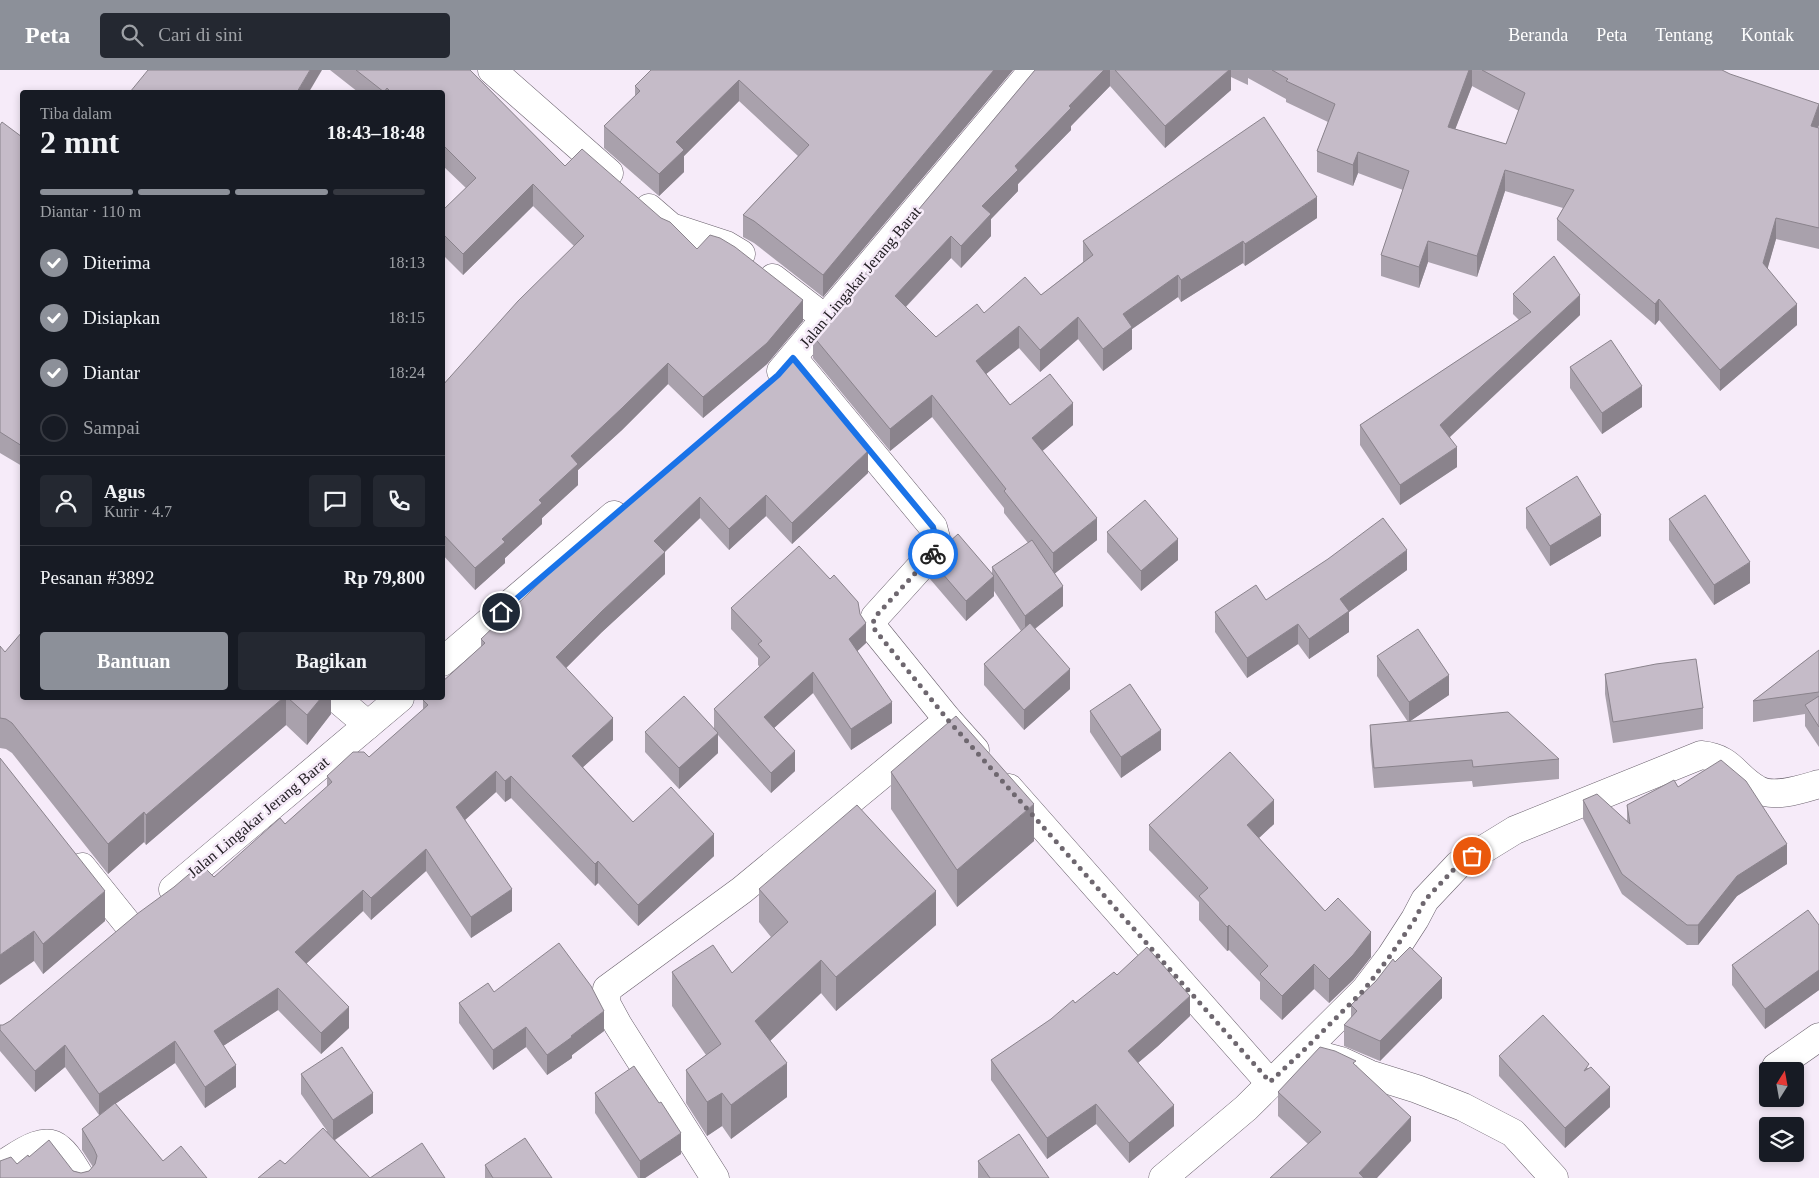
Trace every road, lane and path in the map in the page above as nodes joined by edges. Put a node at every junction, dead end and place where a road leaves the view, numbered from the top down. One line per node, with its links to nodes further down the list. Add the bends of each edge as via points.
1 (492, 70): 3 (street, via 671,227 726,245 744,255)
2 (1033, 70): 3 (street, Jalan Lingakar Jerang Barat)
3 (826, 319): 4 (street, Jalan Lingakar Jerang Barat)
4 (793, 358): 5 (street, Jalan Lingakar Jerang Barat); 10 (street, via 933,527 937,542 933,554 873,623 875,630)
5 (763, 388)
6 (636, 496): 7 (street)
7 (445, 659)
8 (338, 700): 11 (street)
9 (398, 700): 11 (street, Jalan Lingakar Jerang Barat)
10 (948, 720): 17 (street); 20 (street, via 742,890 607,989 606,1003 618,1025)
11 (368, 725): 13 (street, Jalan Lingakar Jerang Barat, via 119,930)
12 (1819, 784): 15 (street, via 1792,792 1767,793 1758,790 1717,757 1701,755 1515,830 1458,865 1439,883 1364,990)
13 (66, 847)
14 (1819, 1037): 16 (street)
15 (1304, 1050): 17 (street); 22 (street, via 1417,1088 1513,1133)
16 (1783, 1062)
17 (1270, 1082): 21 (street, via 1246,1108)
18 (0, 1166): 19 (street, via 40,1142 52,1143 61,1149)
19 (81, 1178)
20 (715, 1178)
21 (1163, 1178)
22 (1554, 1178)

